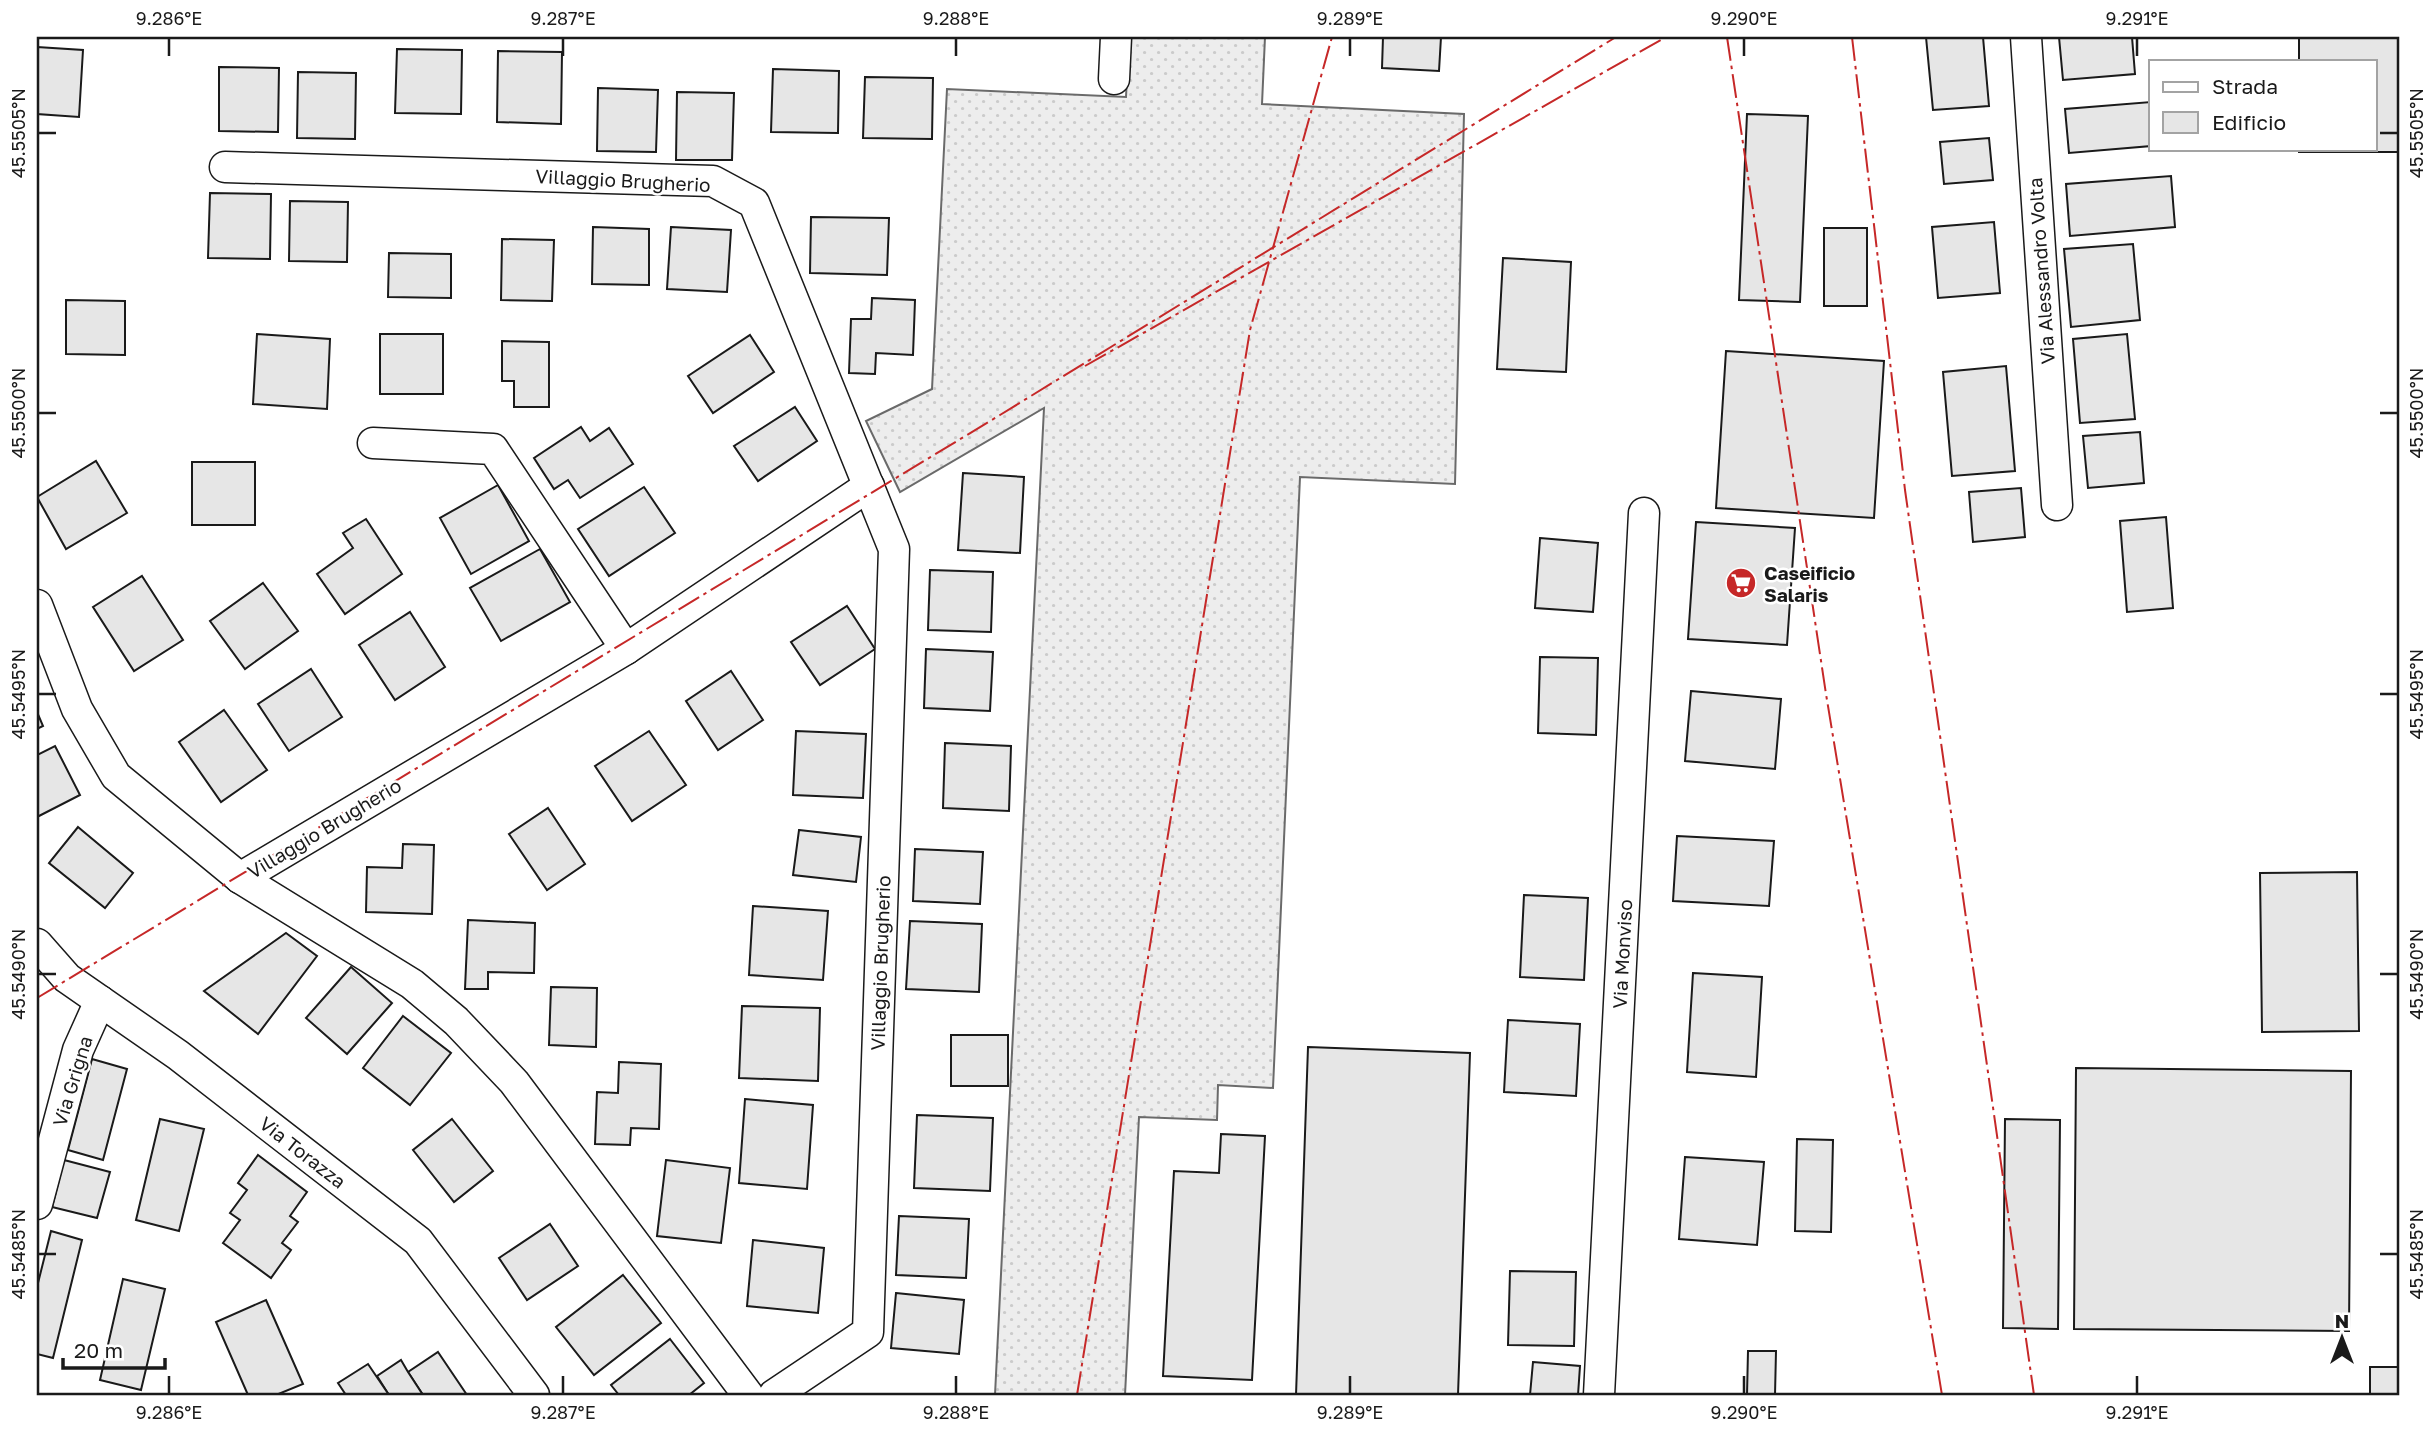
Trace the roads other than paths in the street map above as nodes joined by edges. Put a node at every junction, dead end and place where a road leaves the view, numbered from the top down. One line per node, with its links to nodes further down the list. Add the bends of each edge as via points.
1 (1116, 37): 3 (street)
2 (2026, 37): 7 (street, Via Alessandro Volta)
3 (1114, 79)
4 (225, 167): 6 (street, Villaggio Brugherio, via 713,181 754,203)
5 (373, 443): 10 (street, via 493,449)
6 (869, 486): 10 (street, Villaggio Brugherio); 17 (street, Villaggio Brugherio, via 894,549 868,1332)
7 (2057, 505)
8 (1644, 513): 18 (street, Via Monviso)
9 (37, 605): 11 (street, Villaggio Brugherio, via 77,709 116,776)
10 (626, 649): 11 (street, Villaggio Brugherio)
11 (240, 878): 16 (street, Villaggio Brugherio, via 412,984 456,1021 514,1082)
12 (37, 944): 13 (street, Via Torazza, via 67,978)
13 (100, 1001): 14 (street, Via Grigna, via 78,1050); 15 (street, Via Torazza, via 178,1055 418,1241)
14 (37, 1204)
15 (534, 1395)
16 (748, 1395)
17 (774, 1395)
18 (1599, 1395)

